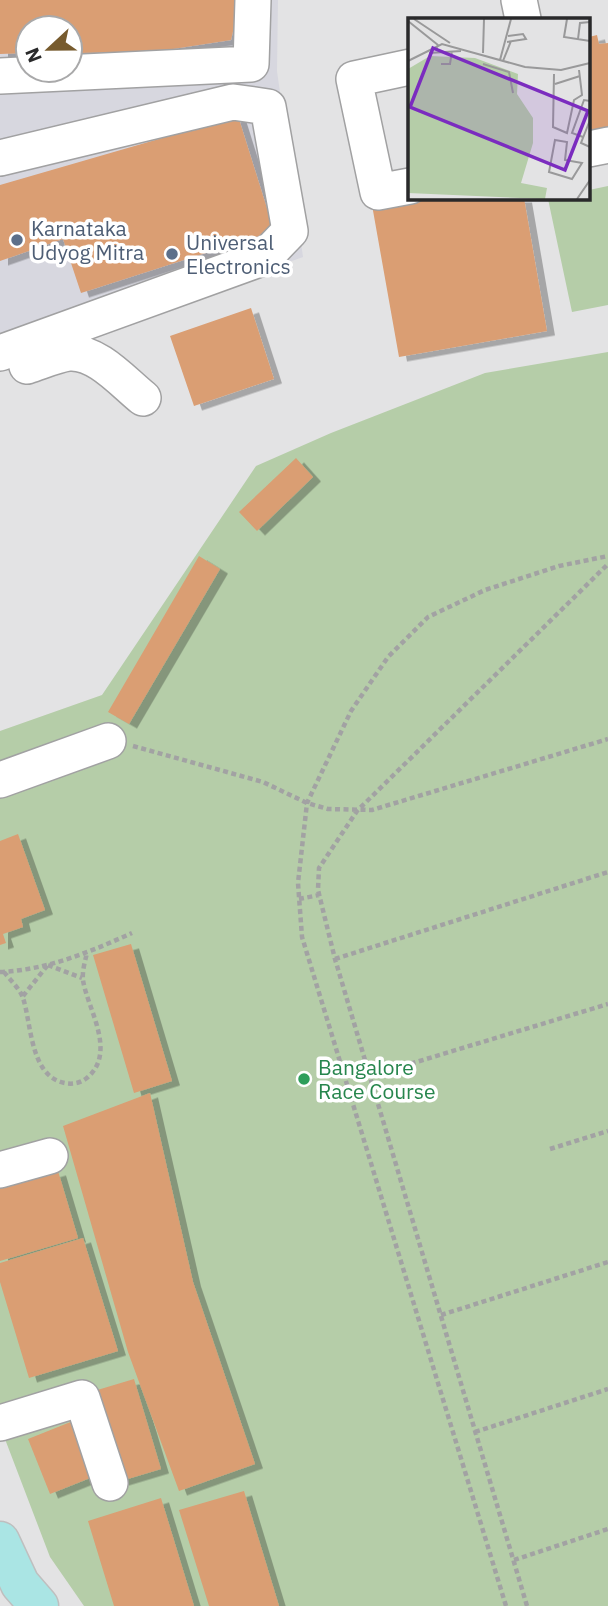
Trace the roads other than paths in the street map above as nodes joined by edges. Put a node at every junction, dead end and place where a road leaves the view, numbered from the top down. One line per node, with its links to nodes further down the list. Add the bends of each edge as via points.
1 (253, 0): 5 (lane, via 251,64)
2 (519, 0): 3 (lane)
3 (523, 18)
4 (408, 67): 9 (lane, via 354,79 378,192)
5 (0, 76)
6 (608, 145): 7 (lane)
7 (590, 149)
8 (0, 158): 10 (lane, via 233,102 268,107 290,230 265,257)
9 (408, 186)
10 (0, 354)
11 (0, 374): 12 (lane, via 67,353 78,354 100,363)
12 (143, 398)
13 (108, 741): 14 (lane)
14 (0, 779)
15 (50, 1156): 16 (lane)
16 (0, 1170)
17 (0, 1423): 18 (lane, via 82,1398)
18 (110, 1483)
19 (0, 1541): 20 (main road)
20 (20, 1591)

